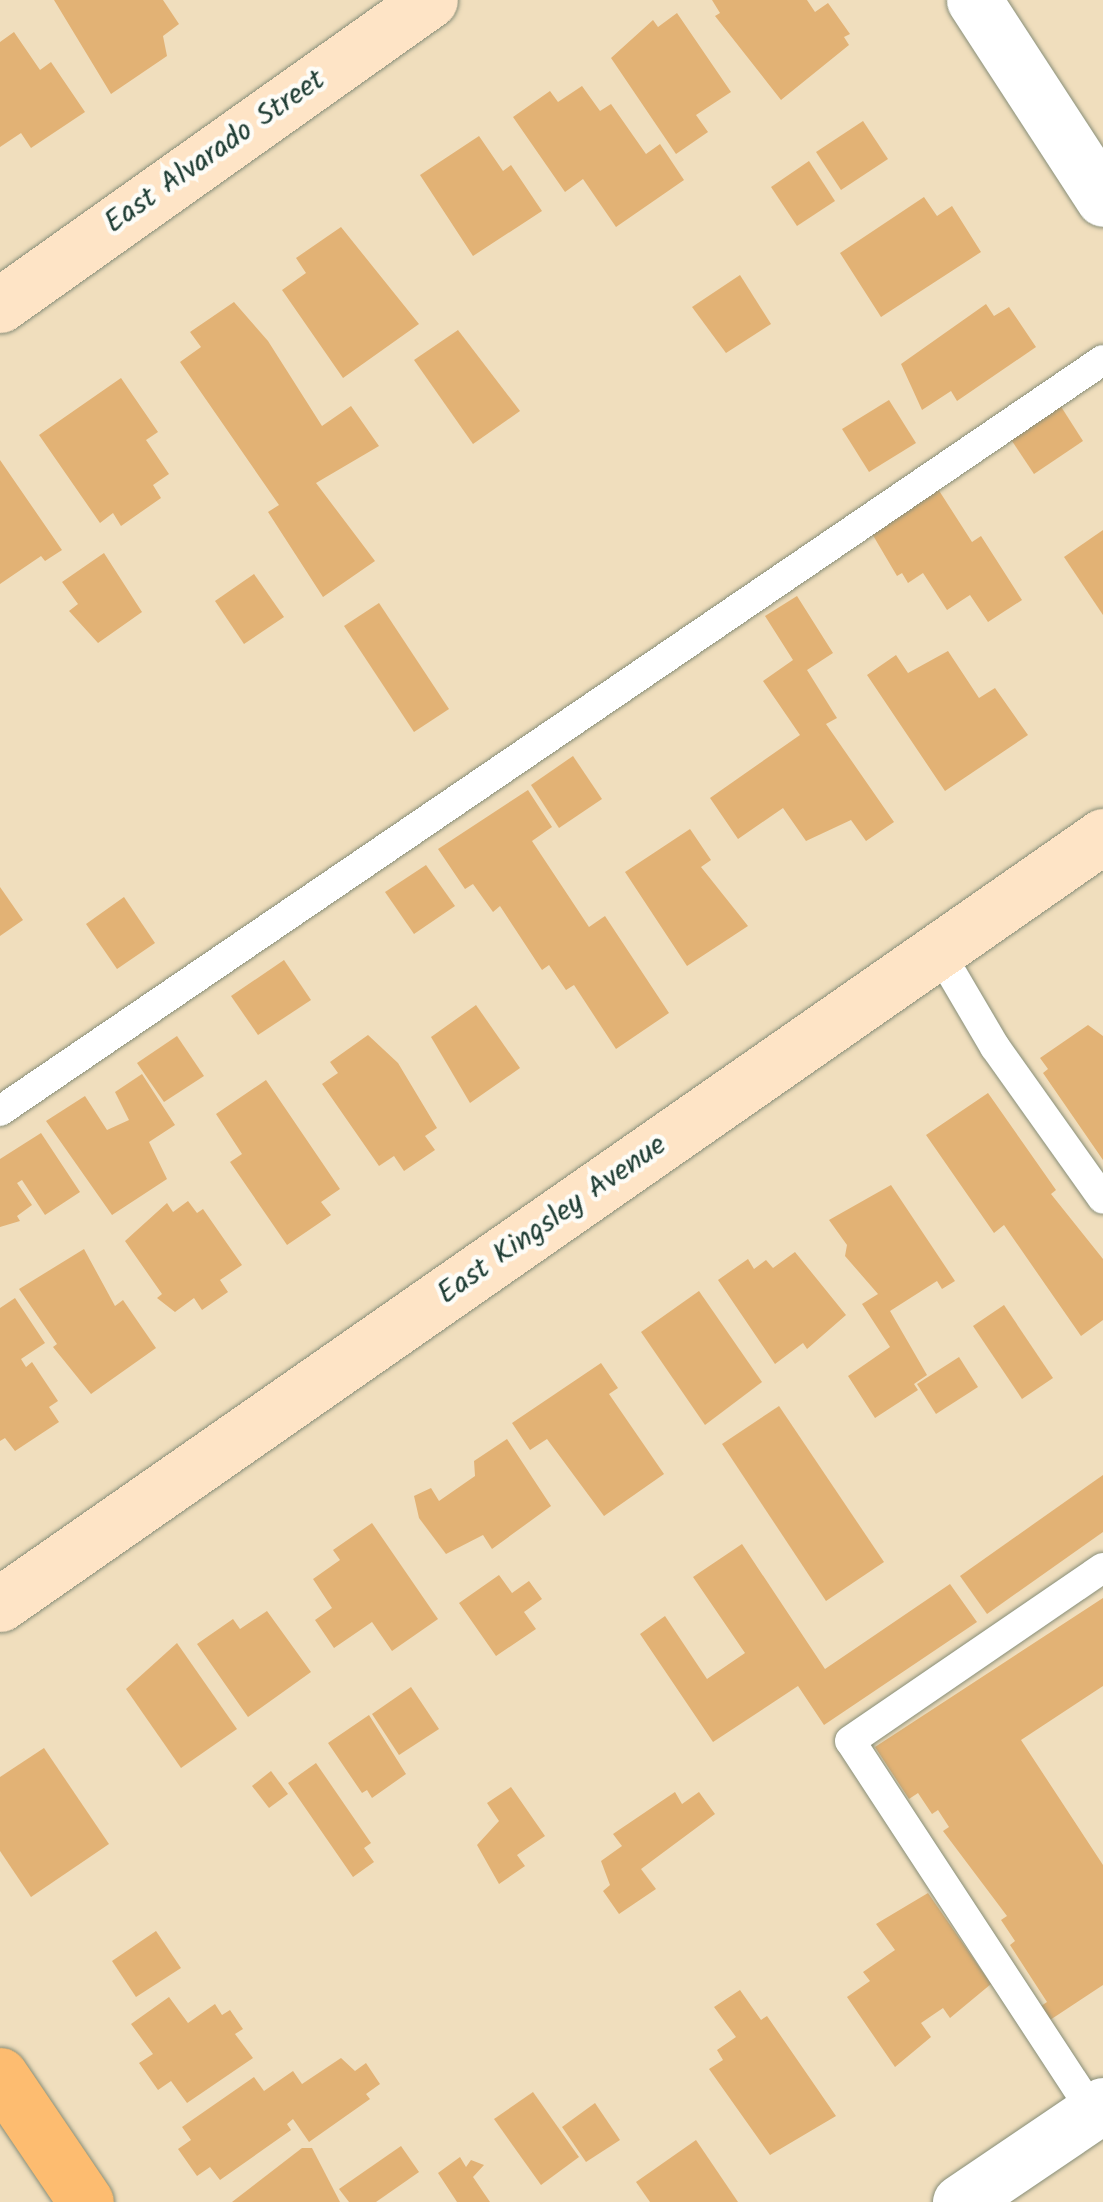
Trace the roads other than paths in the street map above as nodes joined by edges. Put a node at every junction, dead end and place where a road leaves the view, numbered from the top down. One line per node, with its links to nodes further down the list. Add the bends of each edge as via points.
1 (430, 0): 4 (street, East Alvarado Street)
2 (974, 0): 3 (street)
3 (1103, 199)
4 (0, 305)
5 (1103, 360): 8 (lane)
6 (1103, 836): 7 (street, East Kingsley Avenue)
7 (938, 950): 9 (lane, via 995,1046); 11 (street, East Kingsley Avenue)
8 (0, 1111)
9 (1103, 1199)
10 (1103, 1568): 13 (lane, via 850,1742)
11 (0, 1604)
12 (0, 2075): 14 (main road)
13 (1098, 2108): 15 (street)
14 (86, 2202)
15 (960, 2202)

